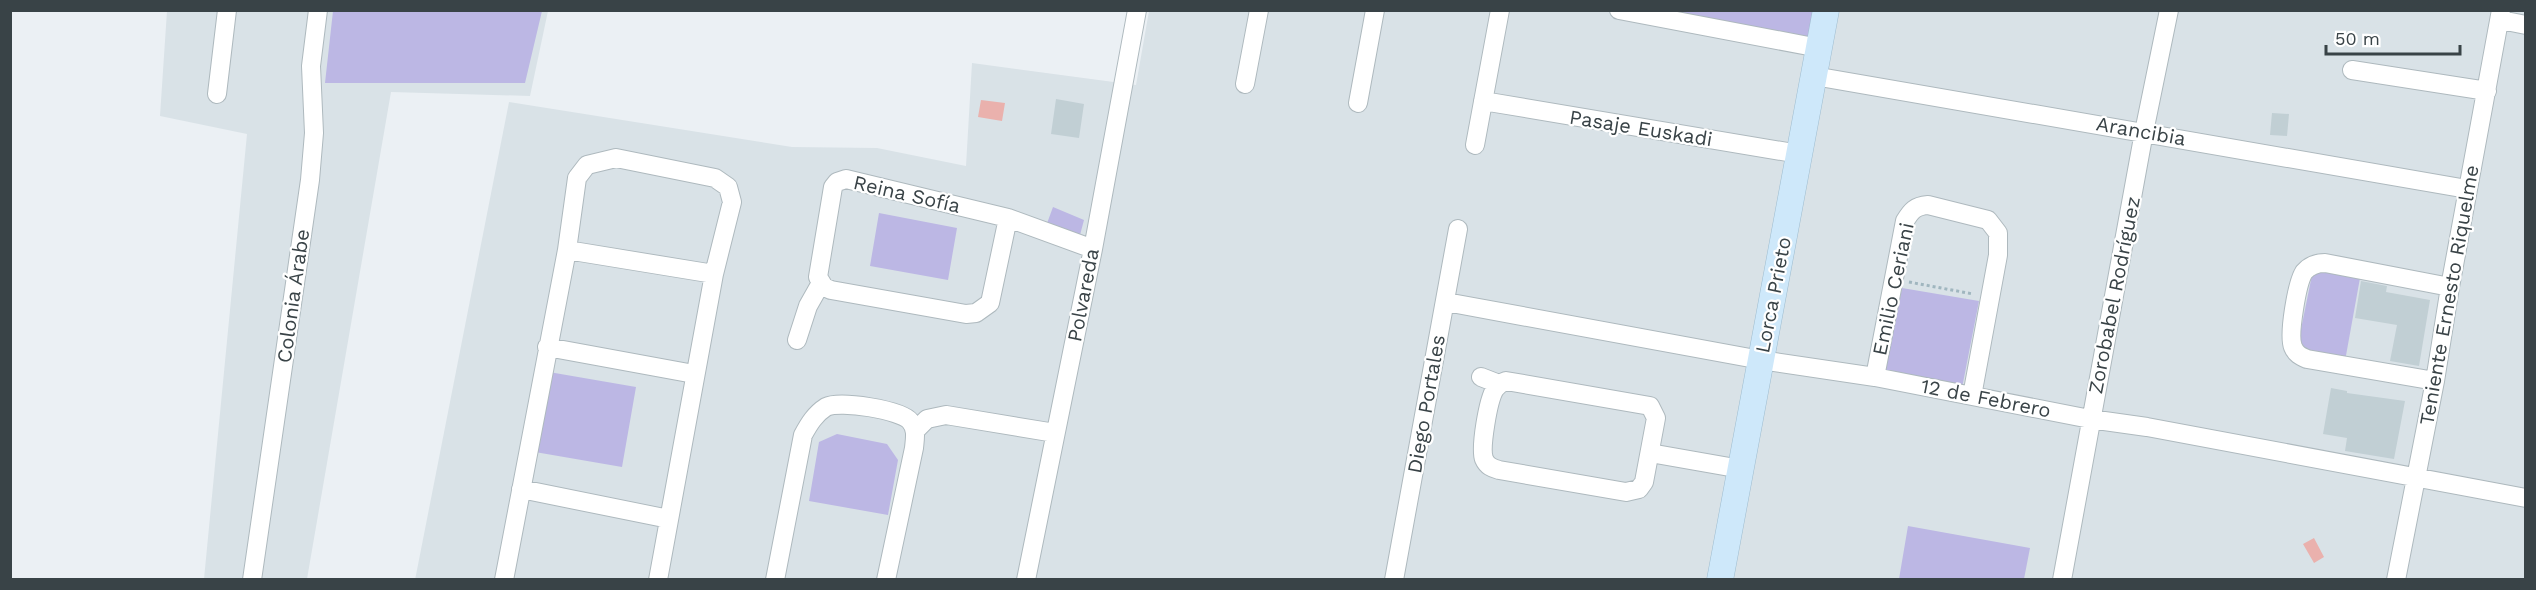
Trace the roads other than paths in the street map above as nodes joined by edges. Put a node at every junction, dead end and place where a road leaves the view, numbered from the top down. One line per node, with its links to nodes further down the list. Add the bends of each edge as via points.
1 (226, 10): 17 (street)
2 (318, 10): 50 (street, Colonia Árabe, via 311,66 314,133 310,180)
3 (1137, 10): 26 (street, Polvareda)
4 (1258, 10): 15 (street)
5 (1375, 10): 19 (street)
6 (1500, 10): 18 (street)
7 (1619, 10): 12 (street)
8 (1826, 10): 12 (main road, Lorca Prieto)
9 (2169, 10): 20 (street, Zorobabel Rodríguez)
10 (2501, 15): 11 (street); 16 (street, Teniente Ernesto Riquelme)
11 (2526, 25)
12 (1819, 48): 14 (main road, Lorca Prieto)
13 (2352, 70): 16 (street)
14 (1814, 76): 20 (street, Arancibia); 22 (main road, Lorca Prieto)
15 (1245, 84)
16 (2487, 91): 23 (street, Teniente Ernesto Riquelme)
17 (217, 94)
18 (1483, 101): 21 (street); 22 (street, Pasaje Euskadi)
19 (1358, 103)
20 (2144, 132): 23 (street, Arancibia); 41 (street, Zorobabel Rodríguez)
21 (1475, 145)
22 (1799, 154): 34 (main road, Lorca Prieto)
23 (2468, 189): 30 (street, Teniente Ernesto Riquelme)
24 (1008, 218): 26 (street, Reina Sofía); 29 (street, via 990,303 976,313 831,290); 29 (street, Reina Sofía, via 850,179 840,180 833,187 817,270)
25 (1458, 229): 31 (street, Diego Portales)
26 (1093, 249): 43 (street, Polvareda)
27 (567, 250): 28 (street); 28 (street, via 577,178 586,165 616,158 715,178 728,187 732,202); 33 (street)
28 (714, 274): 35 (street)
29 (821, 283): 32 (street, Reina Sofía, via 804,315)
30 (2450, 287): 38 (street, Teniente Ernesto Riquelme); 38 (street, via 2316,263 2301,280 2291,331 2294,349 2307,359)
31 (1446, 302): 34 (street, 12 de Febrero); 56 (street, Diego Portales)
32 (797, 340)
33 (547, 347): 35 (street); 47 (street)
34 (1761, 360): 36 (street, 12 de Febrero); 45 (main road, Lorca Prieto)
35 (694, 374): 49 (street)
36 (1875, 376): 40 (street, 12 de Febrero); 40 (street, Emilio Ceriani, via 1905,221 1918,206 1928,206 1982,218 1998,233)
37 (1481, 377): 39 (street)
38 (2435, 381): 46 (street, Teniente Ernesto Riquelme)
39 (1500, 384): 44 (street, via 1510,381 1650,406 1656,417); 44 (street, via 1490,400 1482,450 1486,463 1494,468 1633,492 1644,482)
40 (1972, 396): 41 (street, 12 de Febrero)
41 (2090, 419): 46 (street, 12 de Febrero); 58 (street, Zorobabel Rodríguez)
42 (915, 430): 43 (street, via 927,419 946,415); 53 (street, via 903,415 842,403 828,406 811,421 803,435); 54 (street)
43 (1055, 433): 55 (street, Polvareda)
44 (1650, 453): 45 (street)
45 (1741, 470): 57 (main road, Lorca Prieto)
46 (2415, 478): 48 (street, 12 de Febrero); 59 (street, Teniente Ernesto Riquelme)
47 (521, 489): 49 (street); 51 (street)
48 (2526, 498)
49 (669, 519): 52 (street)
50 (252, 579)
51 (504, 579)
52 (658, 579)
53 (775, 579)
54 (886, 579)
55 (1026, 579)
56 (1394, 579)
57 (1720, 579)
58 (2062, 579)
59 (2396, 579)

